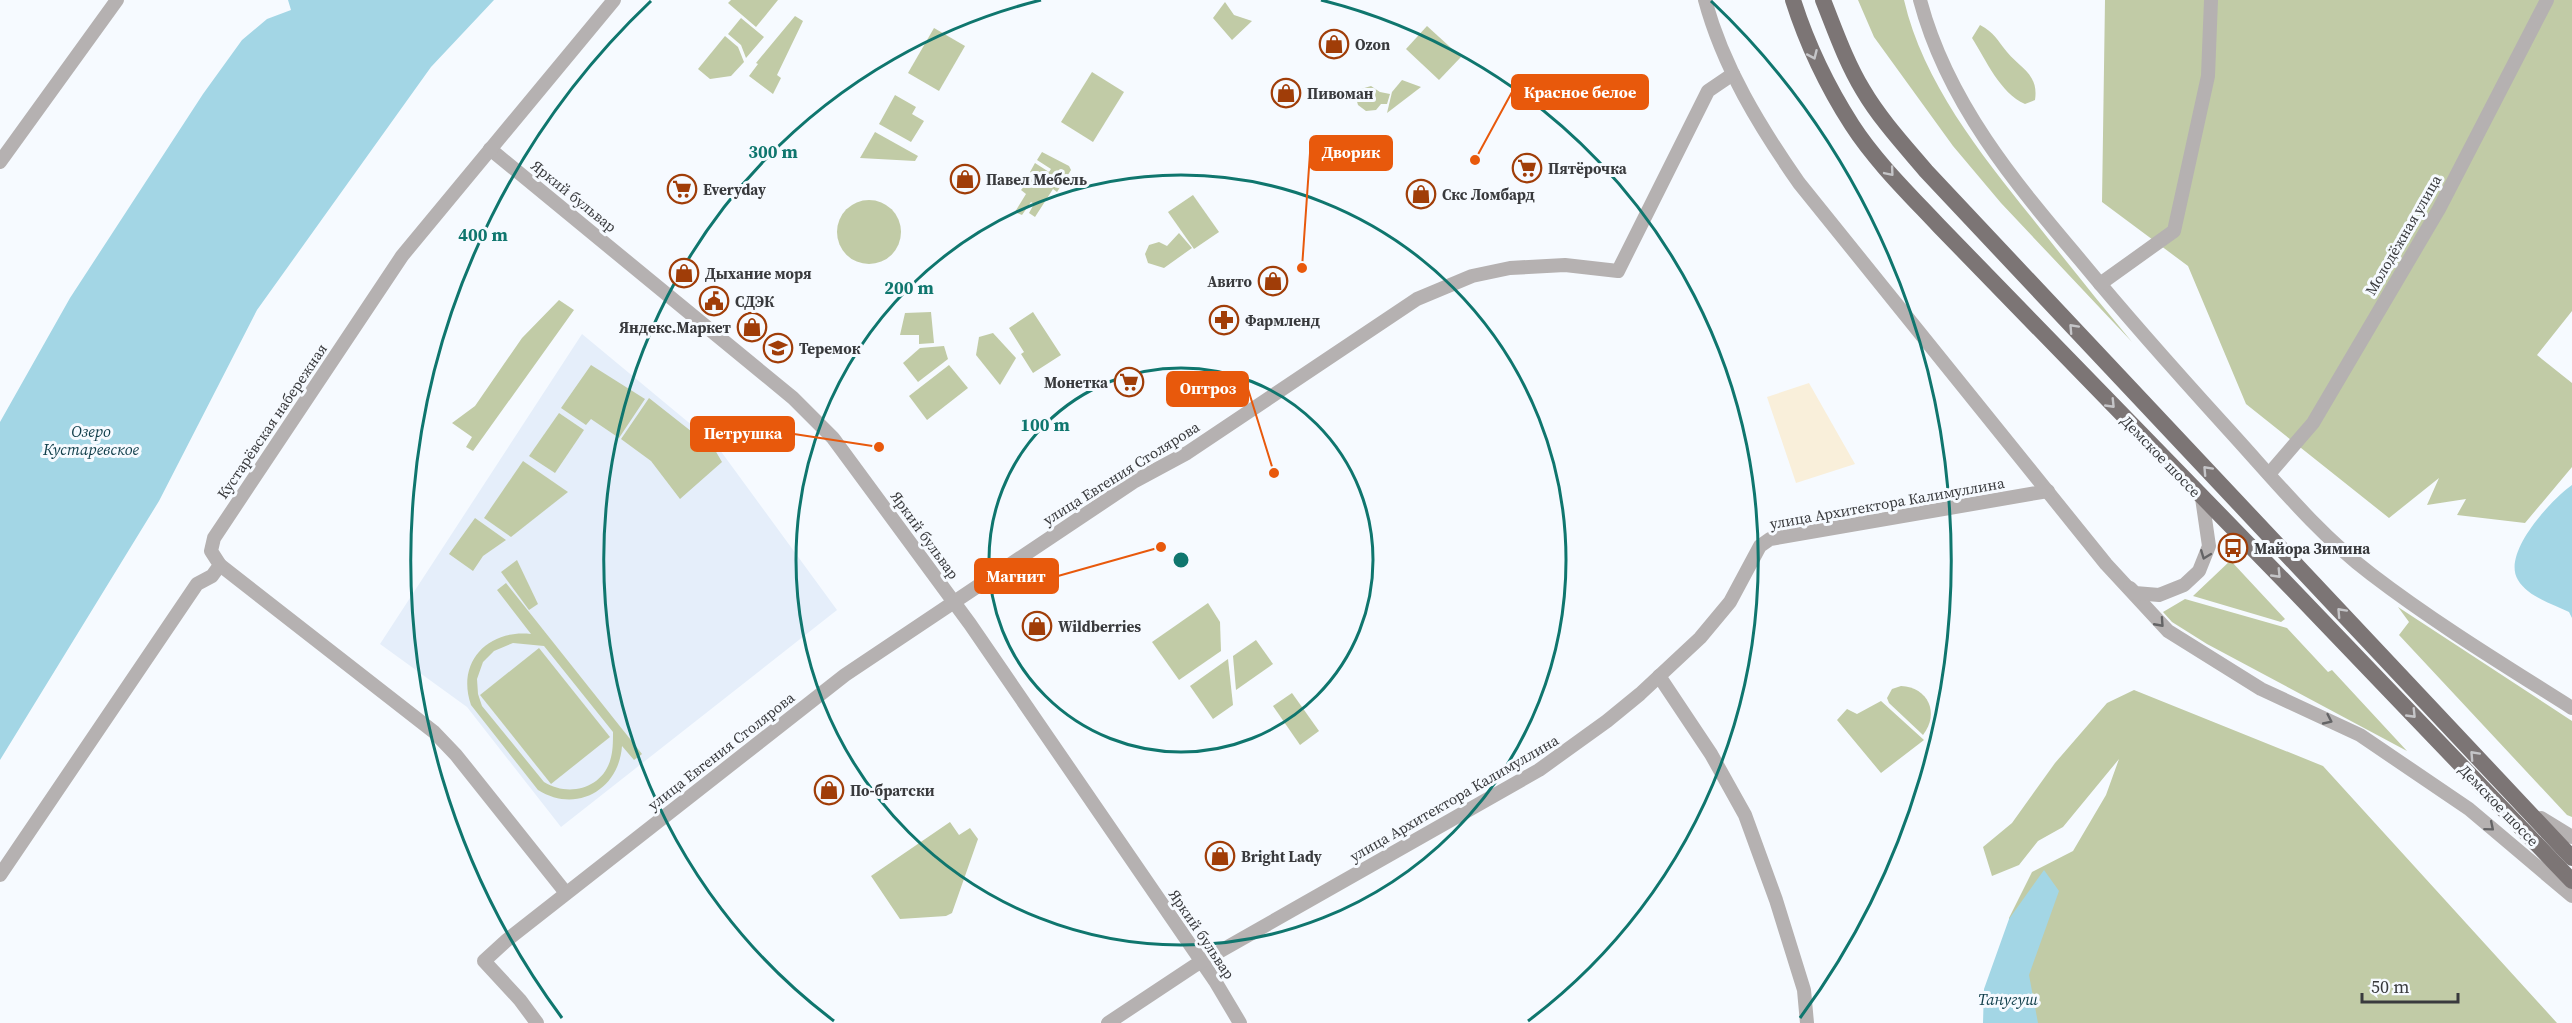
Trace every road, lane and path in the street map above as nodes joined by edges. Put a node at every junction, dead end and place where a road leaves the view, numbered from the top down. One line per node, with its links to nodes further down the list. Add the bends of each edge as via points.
1 (117, 0): 11 (street)
2 (614, 0): 10 (street, Кустарёвская набережная)
3 (1705, 0): 9 (street)
4 (1793, 0): 15 (main road, Демское шоссе, one-way to 15, via 1823,76 1853,126 1892,175)
5 (1823, 0): 21 (main road, Демское шоссе, one-way to 5, via 1892,132 1863,89)
6 (1920, 0): 12 (street, via 1933,44 1954,90 1985,141)
7 (2211, 0): 12 (street, via 2208,76 2174,231)
8 (2547, 0): 13 (street, Молодёжная улица, via 2427,230 2313,423)
9 (1733, 74): 14 (street, via 1799,183); 18 (street, улица Евгения Столярова, via 1708,91 1618,271 1565,265 1510,268 1451,284 1417,299)
10 (490, 149): 17 (street, Кустарёвская набережная, via 402,256 213,538 211,551); 18 (street, Яркий бульвар, via 816,418)
11 (0, 162)
12 (2100, 284): 13 (street)
13 (2269, 474): 20 (street, via 2370,573)
14 (2048, 491): 16 (street); 19 (street, улица Архитектора Калимуллина, via 1770,539 1760,546 1736,592 1714,622)
15 (2202, 498): 16 (street, one-way to 16, via 2209,546 2199,571 2184,585 2159,595 2135,593); 25 (main road, Демское шоссе, one-way to 25)
16 (2106, 564): 27 (street, one-way to 27, via 2168,631 2261,689 2360,735 2469,809)
17 (220, 565): 24 (street, via 212,576 197,584); 26 (street, via 439,737)
18 (954, 602): 26 (street, улица Евгения Столярова, via 842,677); 28 (street, Яркий бульвар)
19 (1659, 676): 28 (street, улица Архитектора Калимуллина, via 1607,721 1539,770); 32 (street, via 1711,754 1745,815 1804,990)
20 (2572, 708)
21 (2494, 776): 22 (street, via 2547,823); 23 (main road, Демское шоссе)
22 (2572, 837)
23 (2572, 858)
24 (0, 875)
25 (2572, 881)
26 (566, 893): 29 (street, улица Евгения Столярова, via 484,961)
27 (2572, 896)
28 (1202, 962): 30 (street, улица Архитектора Калимуллина); 31 (street, Яркий бульвар)
29 (537, 1023)
30 (1108, 1023)
31 (1240, 1023)
32 (1808, 1023)

